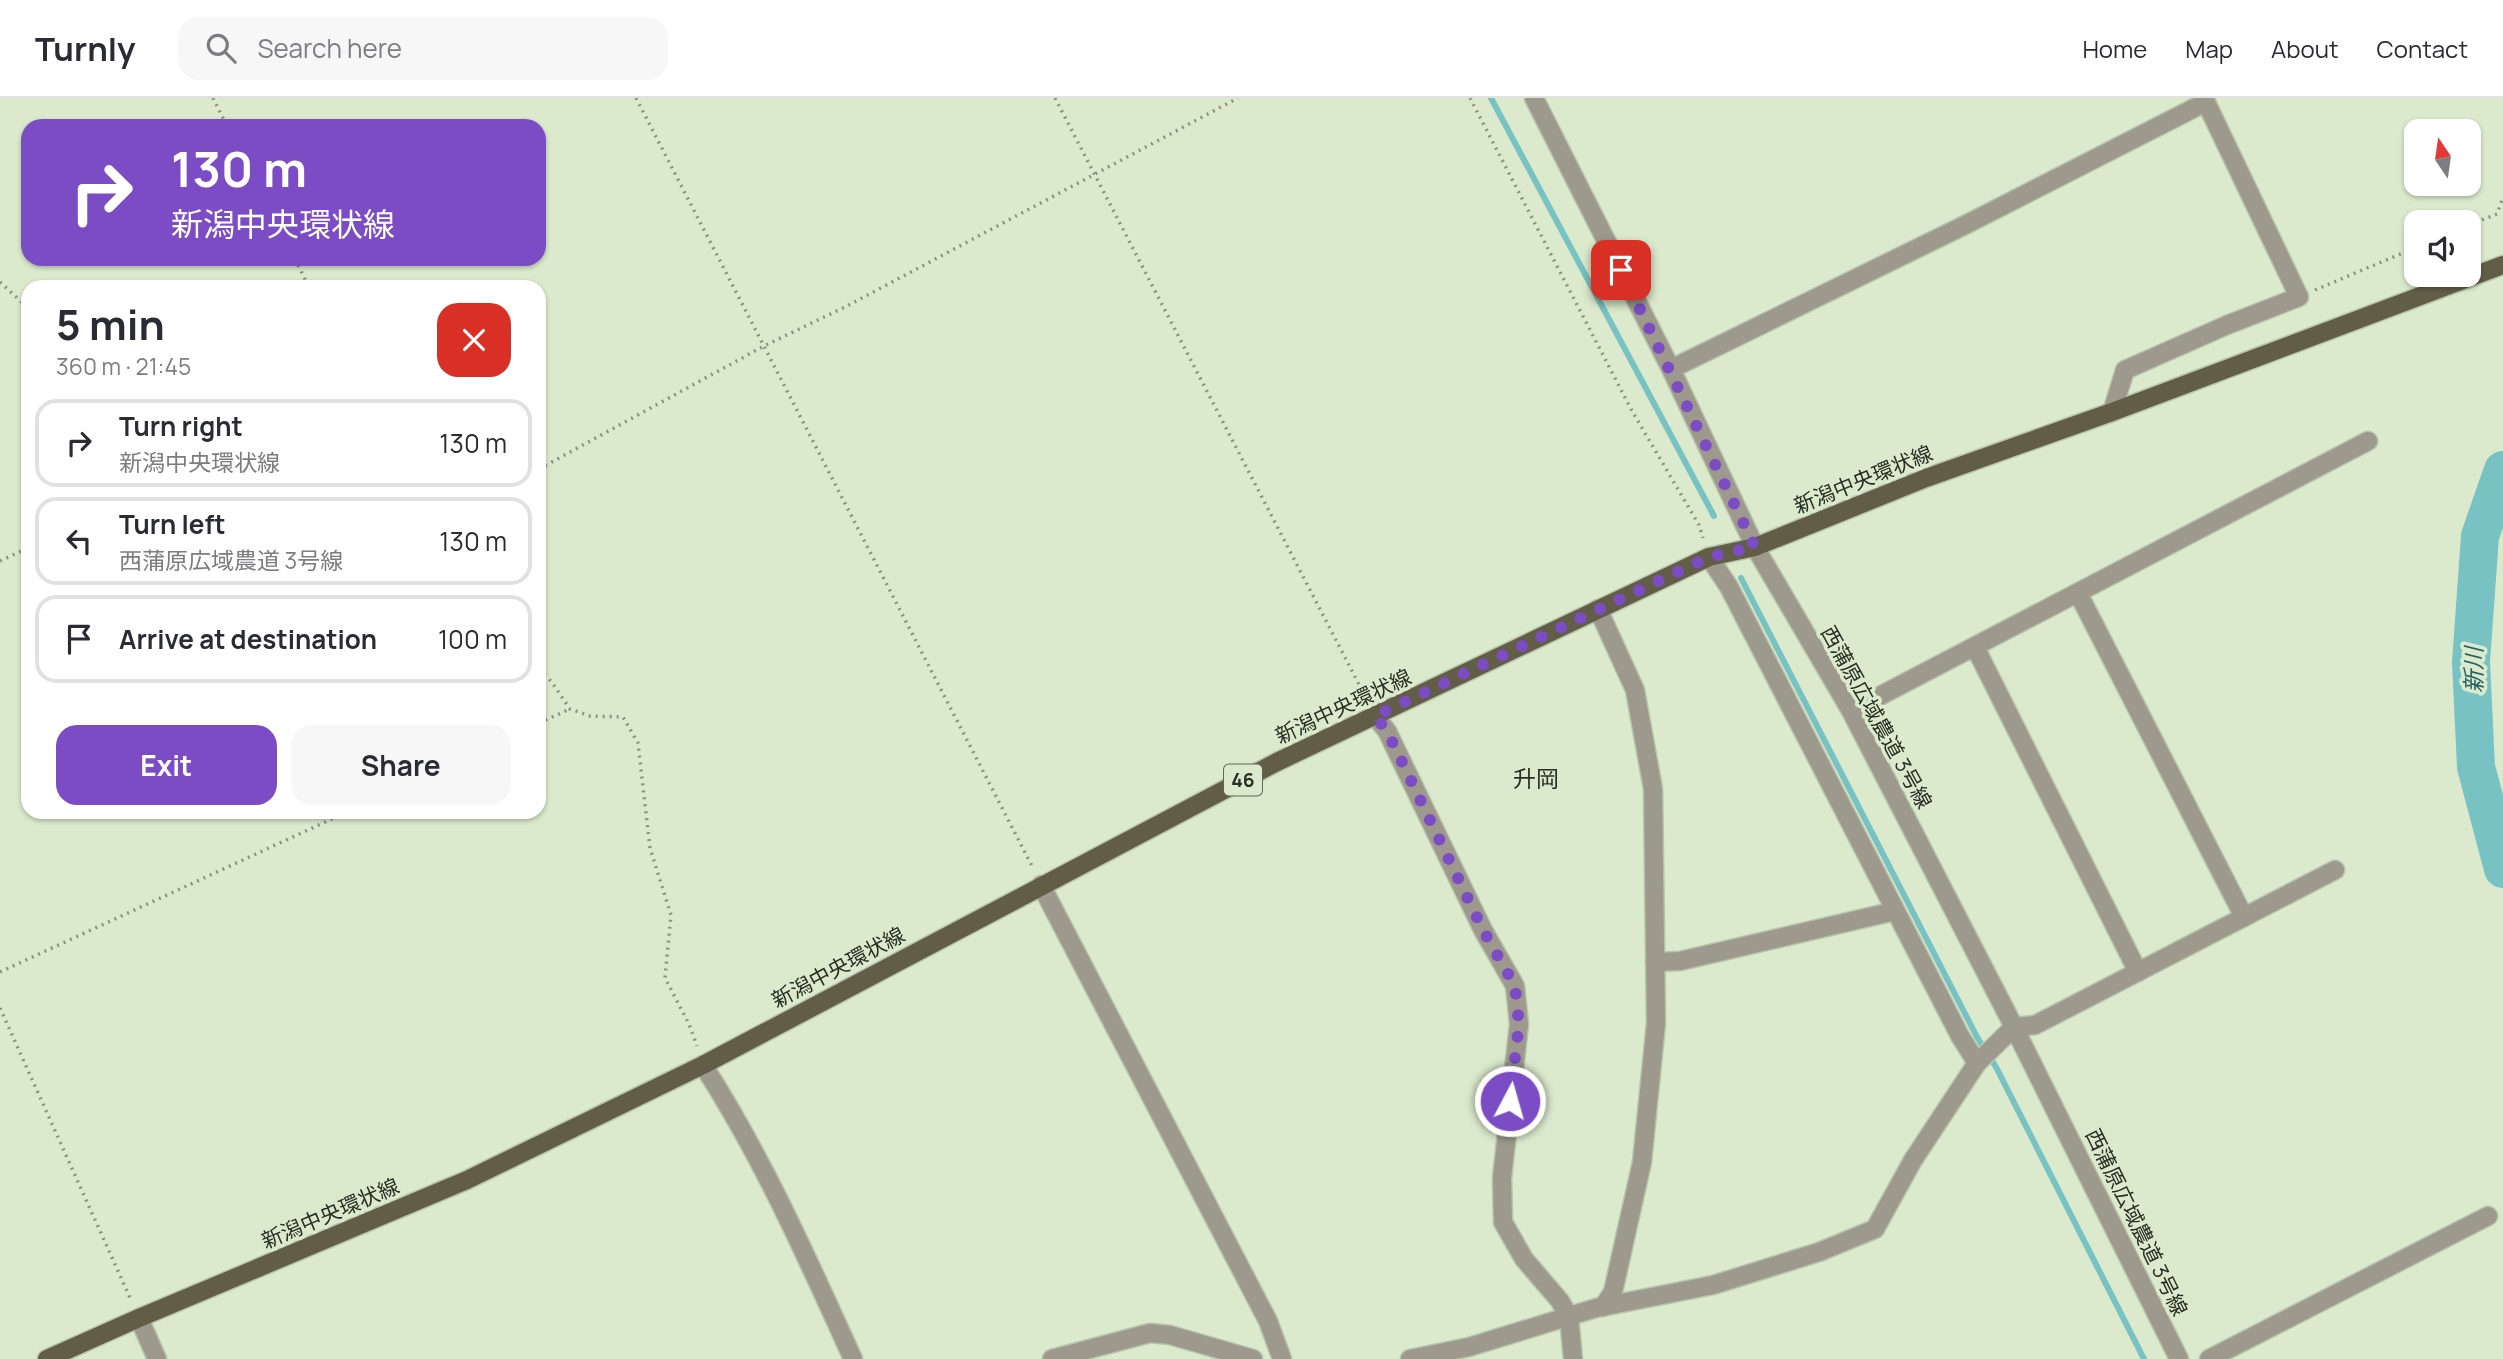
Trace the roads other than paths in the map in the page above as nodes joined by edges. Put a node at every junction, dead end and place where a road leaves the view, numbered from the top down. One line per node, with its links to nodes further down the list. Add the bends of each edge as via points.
1 (1534, 98): 4 (street, 西蒲原広域農道 3号線)
2 (2205, 100): 4 (street, via 1955,230); 5 (street, via 2299,297 2125,370)
3 (2503, 265): 5 (main road, 新潟中央環状線 / 46)
4 (1671, 369): 7 (street, 西蒲原広域農道 3号線)
5 (2112, 412): 7 (main road, 新潟中央環状線 / 46, via 1926,478)
6 (2368, 442): 9 (street)
7 (1755, 547): 8 (main road, 新潟中央環状線 / 46); 12 (street, 西蒲原広域農道 3号線)
8 (1709, 557): 10 (main road, 新潟中央環状線 / 46); 16 (street, via 1729,587)
9 (2078, 593): 11 (street); 17 (street)
10 (1598, 609): 13 (main road, 新潟中央環状線 / 46); 18 (street, via 1635,690 1653,789)
11 (1975, 647): 12 (street); 19 (street)
12 (1851, 711): 20 (street, 西蒲原広域農道 3号線)
13 (1375, 716): 15 (main road, 新潟中央環状線 / 46); 25 (street, via 1387,731 1515,986 1519,1024 1502,1178 1503,1222 1524,1259)
14 (2335, 870): 17 (street)
15 (1041, 885): 22 (main road, 新潟中央環状線 / 46); 32 (street, via 1268,1321)
16 (1895, 911): 18 (street, via 1680,961); 21 (street)
17 (2244, 918): 19 (street)
18 (1655, 962): 24 (street, via 1656,1023 1642,1162 1613,1292)
19 (2138, 972): 20 (street, via 2035,1025)
20 (2014, 1027): 21 (street); 35 (street, 西蒲原広域農道 3号線)
21 (1977, 1063): 24 (street, via 1913,1160 1875,1229 1713,1286)
22 (703, 1065): 26 (main road, 新潟中央環状線 / 46, via 467,1180); 29 (street, via 782,1204)
23 (2488, 1216): 36 (street)
24 (1603, 1307): 25 (street)
25 (1569, 1317): 33 (street); 34 (street)
26 (139, 1318): 27 (main road, 新潟中央環状線 / 46); 28 (street)
27 (47, 1359)
28 (157, 1359)
29 (853, 1359)
30 (1052, 1359): 31 (street, via 1150,1333)
31 (1252, 1359)
32 (1282, 1359)
33 (1410, 1359)
34 (1573, 1359)
35 (2179, 1359)
36 (2209, 1359)

